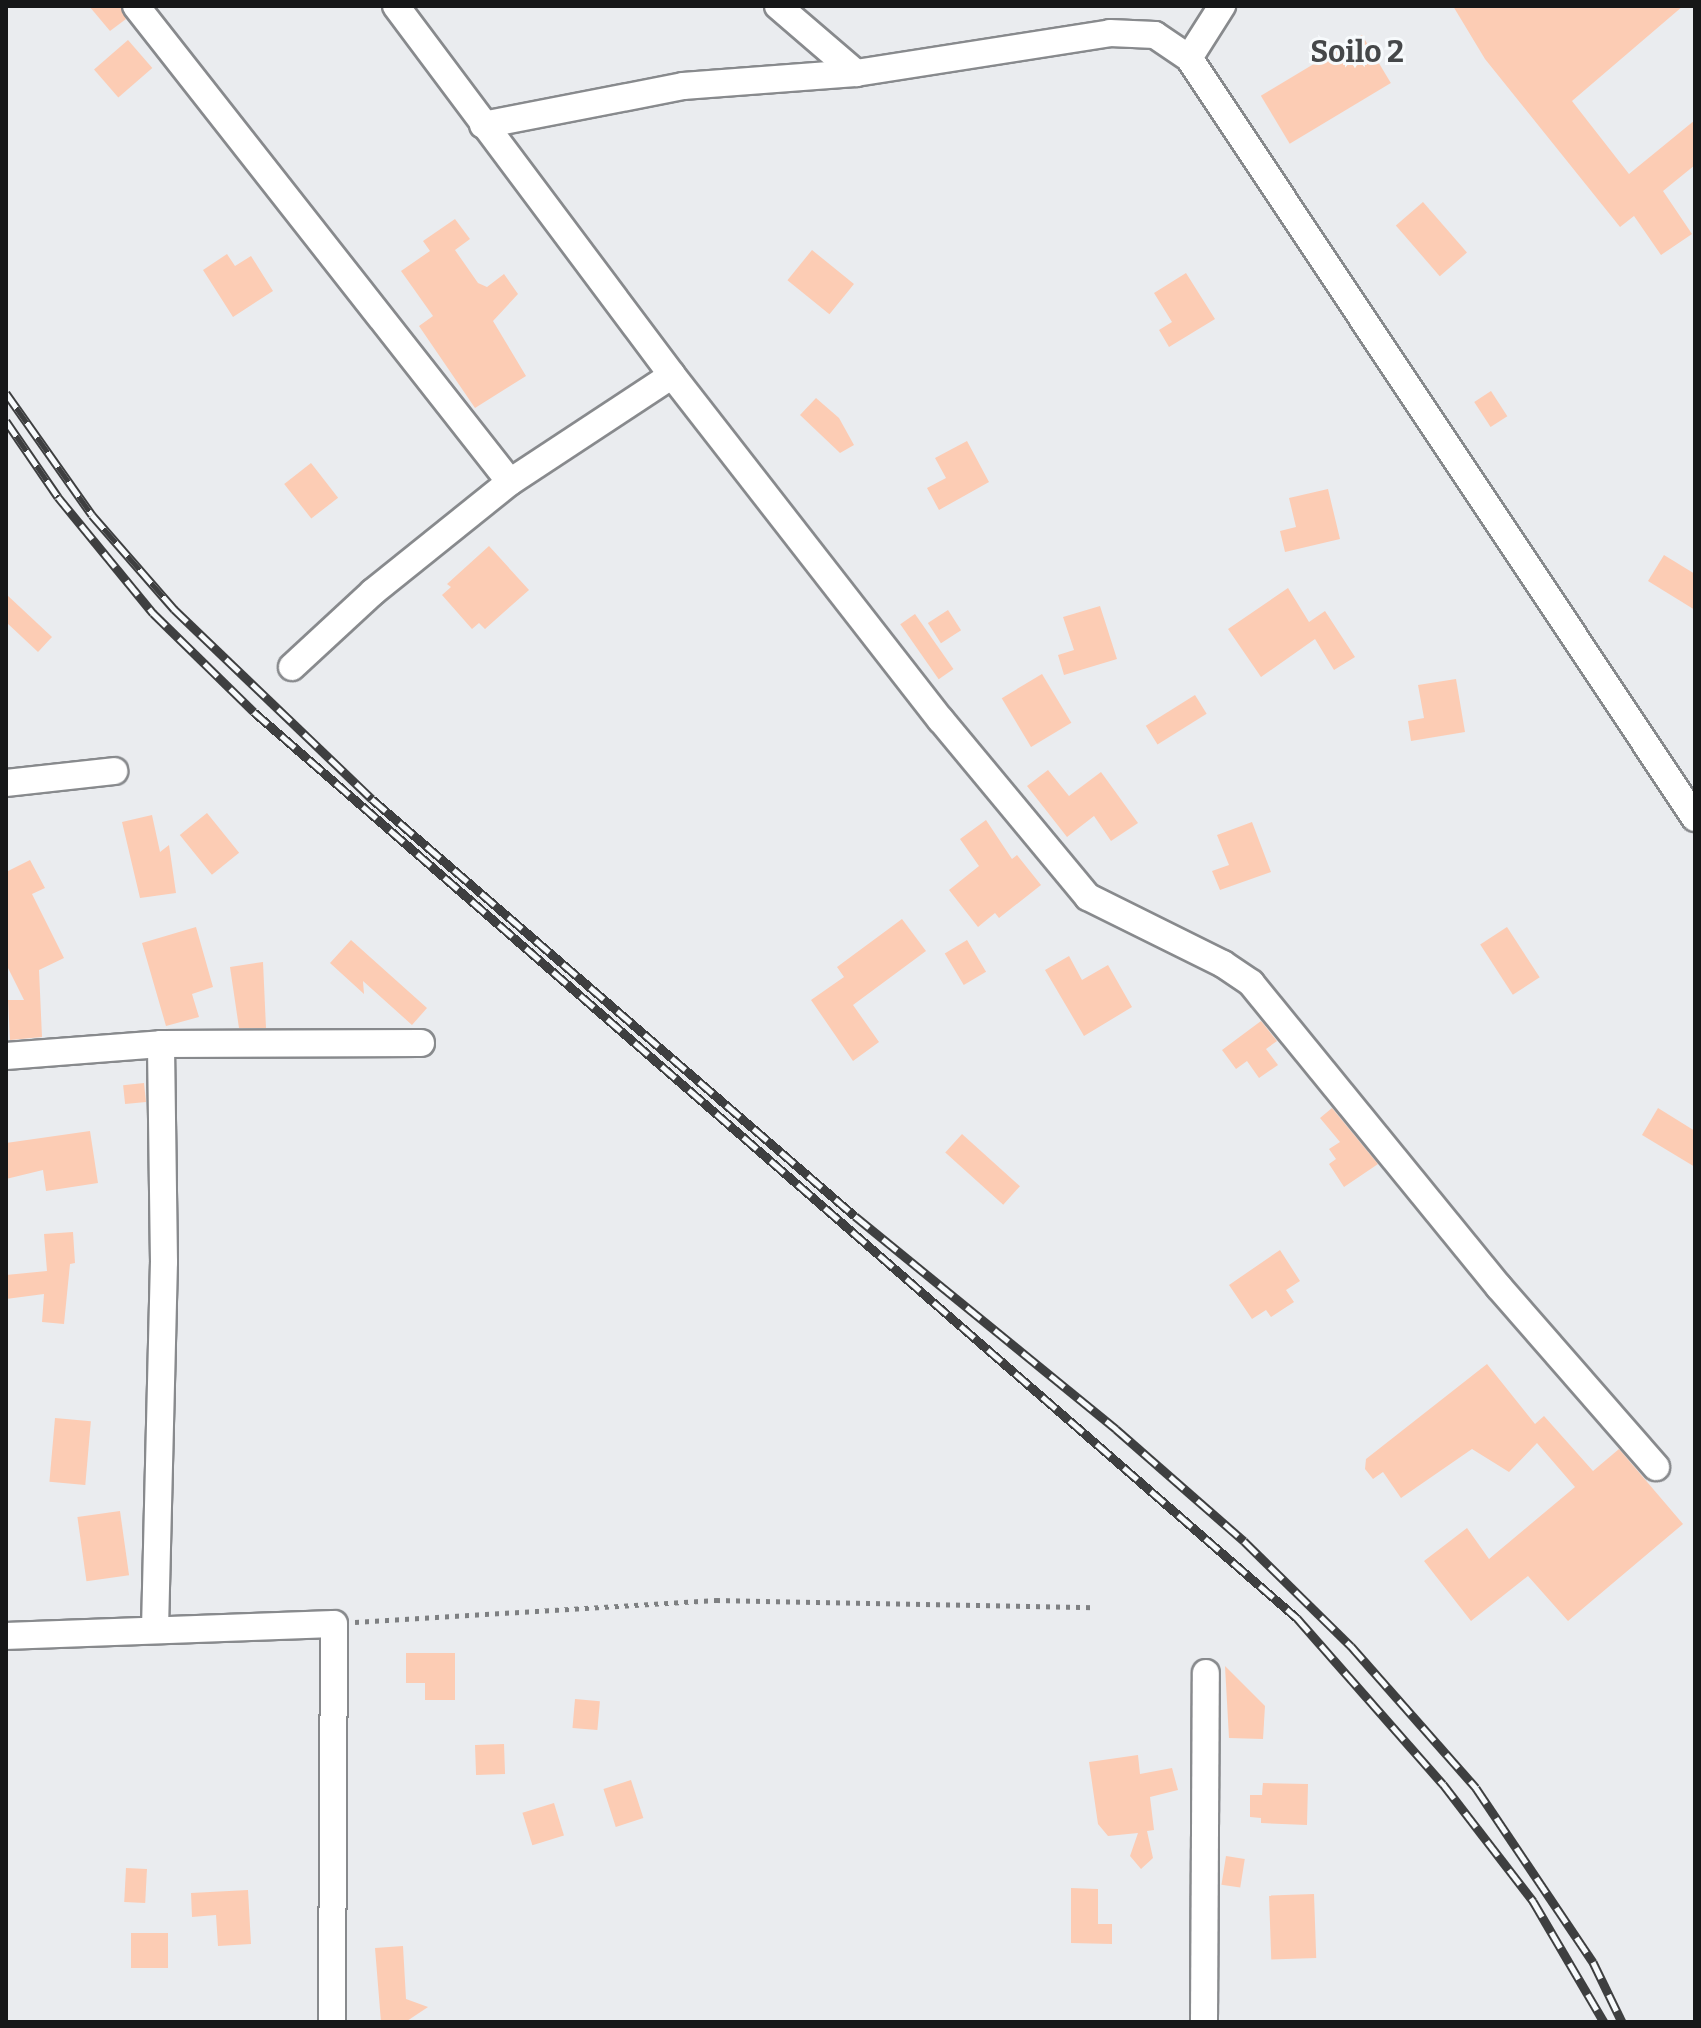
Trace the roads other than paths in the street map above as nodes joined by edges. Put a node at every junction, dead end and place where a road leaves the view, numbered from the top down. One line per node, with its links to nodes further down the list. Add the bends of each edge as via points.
1 (136, 6): 9 (street)
2 (396, 6): 7 (street)
3 (778, 6): 6 (street)
4 (1222, 6): 5 (street)
5 (1189, 58): 6 (street, via 1155,35 1110,33); 13 (street)
6 (856, 73): 7 (street, via 683,86)
7 (483, 125): 8 (street)
8 (672, 375): 9 (street); 17 (street, via 941,720 1088,897 1251,983 1499,1287)
9 (510, 482): 10 (street, via 373,592)
10 (292, 667)
11 (114, 771): 12 (street)
12 (6, 783)
13 (1695, 818)
14 (421, 1043): 15 (street)
15 (161, 1044): 16 (street); 18 (street, via 164,1262)
16 (6, 1056)
17 (1656, 1467)
18 (155, 1629): 19 (street); 21 (street, via 334,1624)
19 (6, 1636)
20 (1206, 1673): 22 (street)
21 (332, 2022)
22 (1204, 2022)

